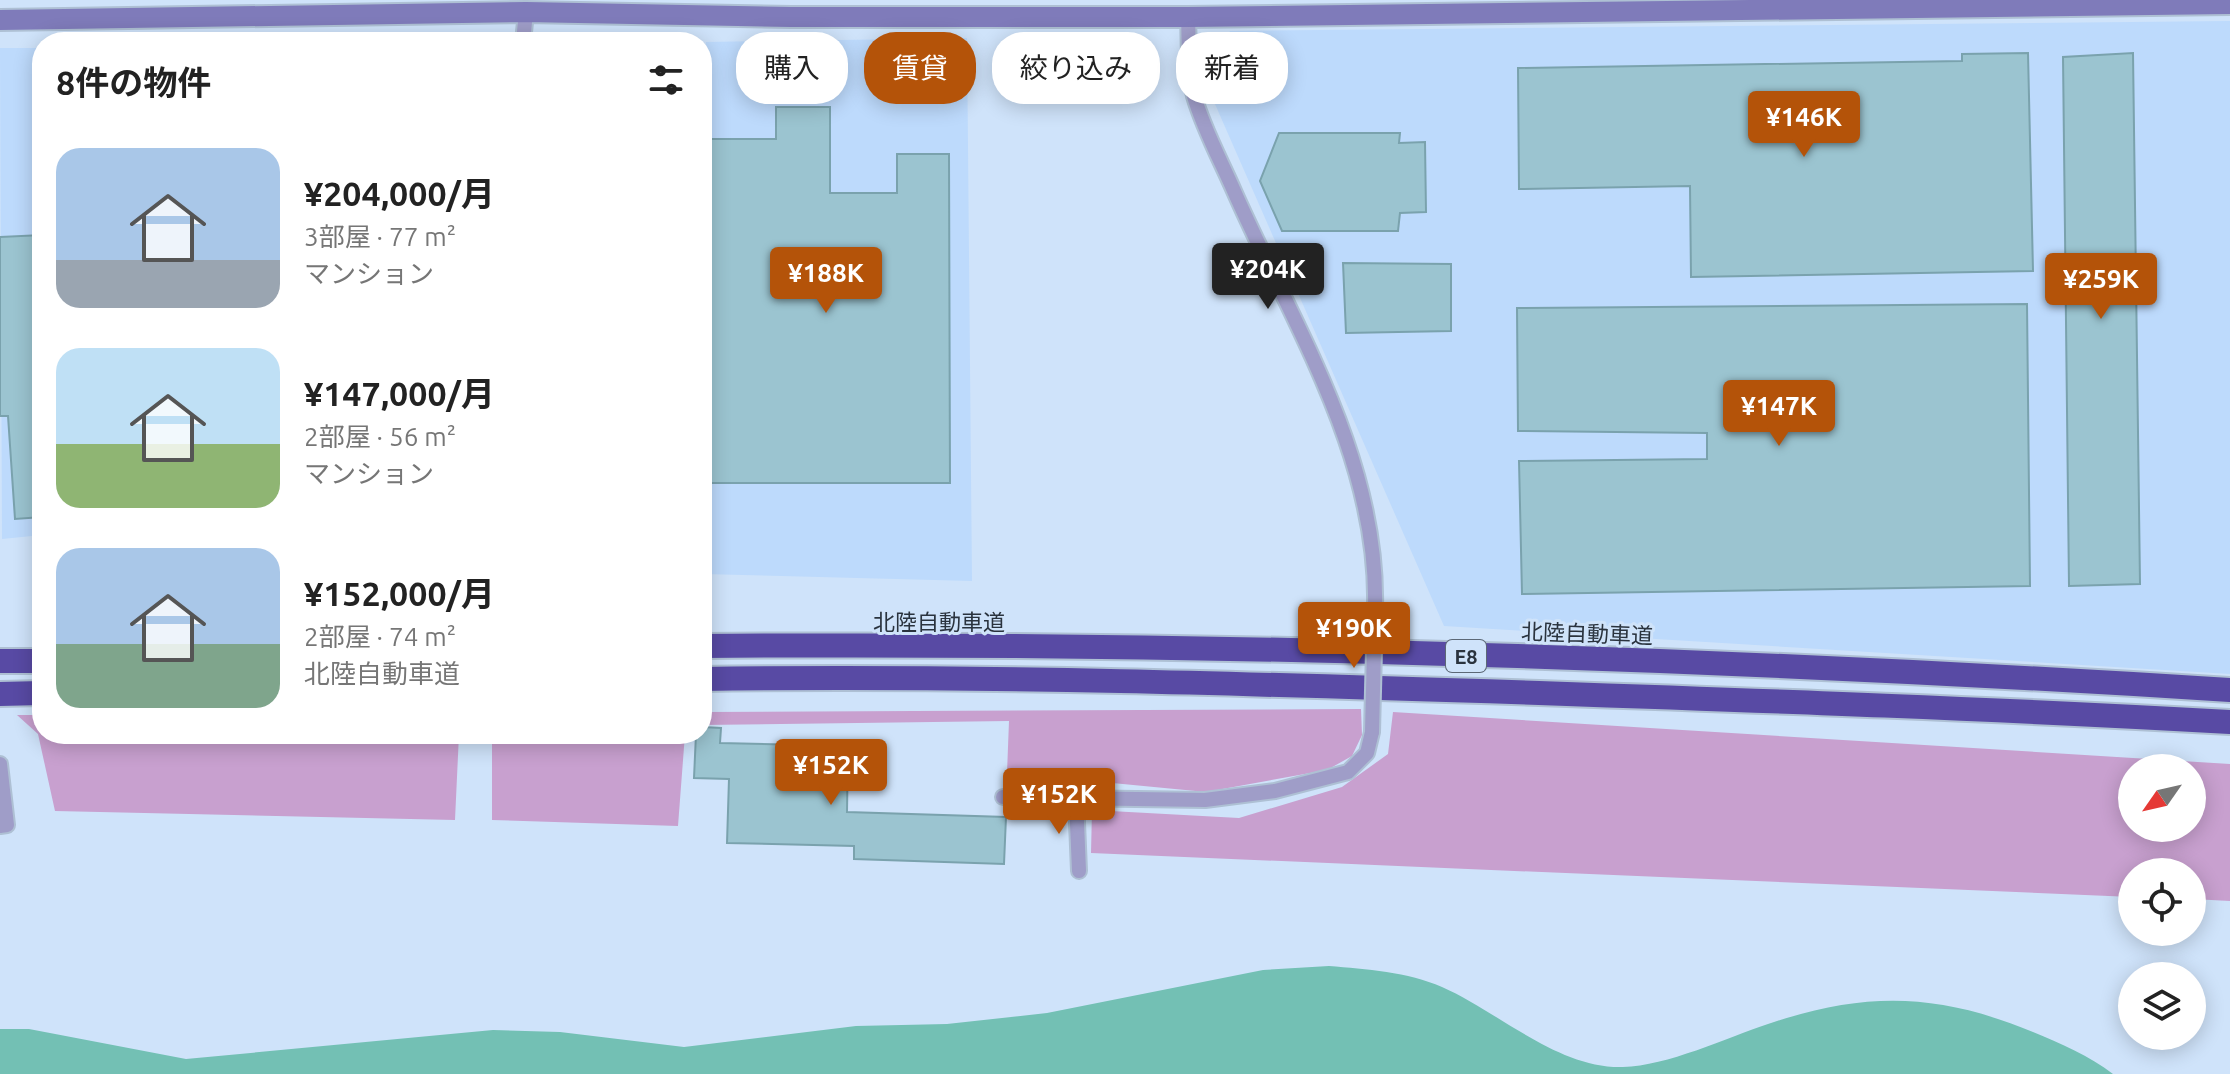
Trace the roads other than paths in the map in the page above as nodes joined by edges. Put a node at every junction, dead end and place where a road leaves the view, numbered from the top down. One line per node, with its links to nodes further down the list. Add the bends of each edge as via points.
1 (1939, 3): 2 (street); 4 (street)
2 (2230, 4)
3 (527, 6): 5 (street, via 791,17); 6 (street); 7 (street)
4 (1507, 6): 5 (street)
5 (1188, 9): 18 (street, bridge, via 1194,97 1327,389 1369,523 1375,608 1372,732 1367,753 1348,772 1321,782 1205,800)
6 (0, 20)
7 (524, 32)
8 (712, 646): 12 (highway, 北陸自動車道 / E8, via 1539,657)
9 (0, 661): 10 (highway)
10 (32, 661)
11 (712, 679): 15 (highway, E8, via 1312,685)
12 (2230, 690)
13 (32, 693): 14 (highway)
14 (0, 694)
15 (2230, 722)
16 (0, 764): 19 (street, via 7,825)
17 (1003, 797): 18 (street)
18 (1076, 798): 20 (street)
19 (0, 826)
20 (1079, 871)

